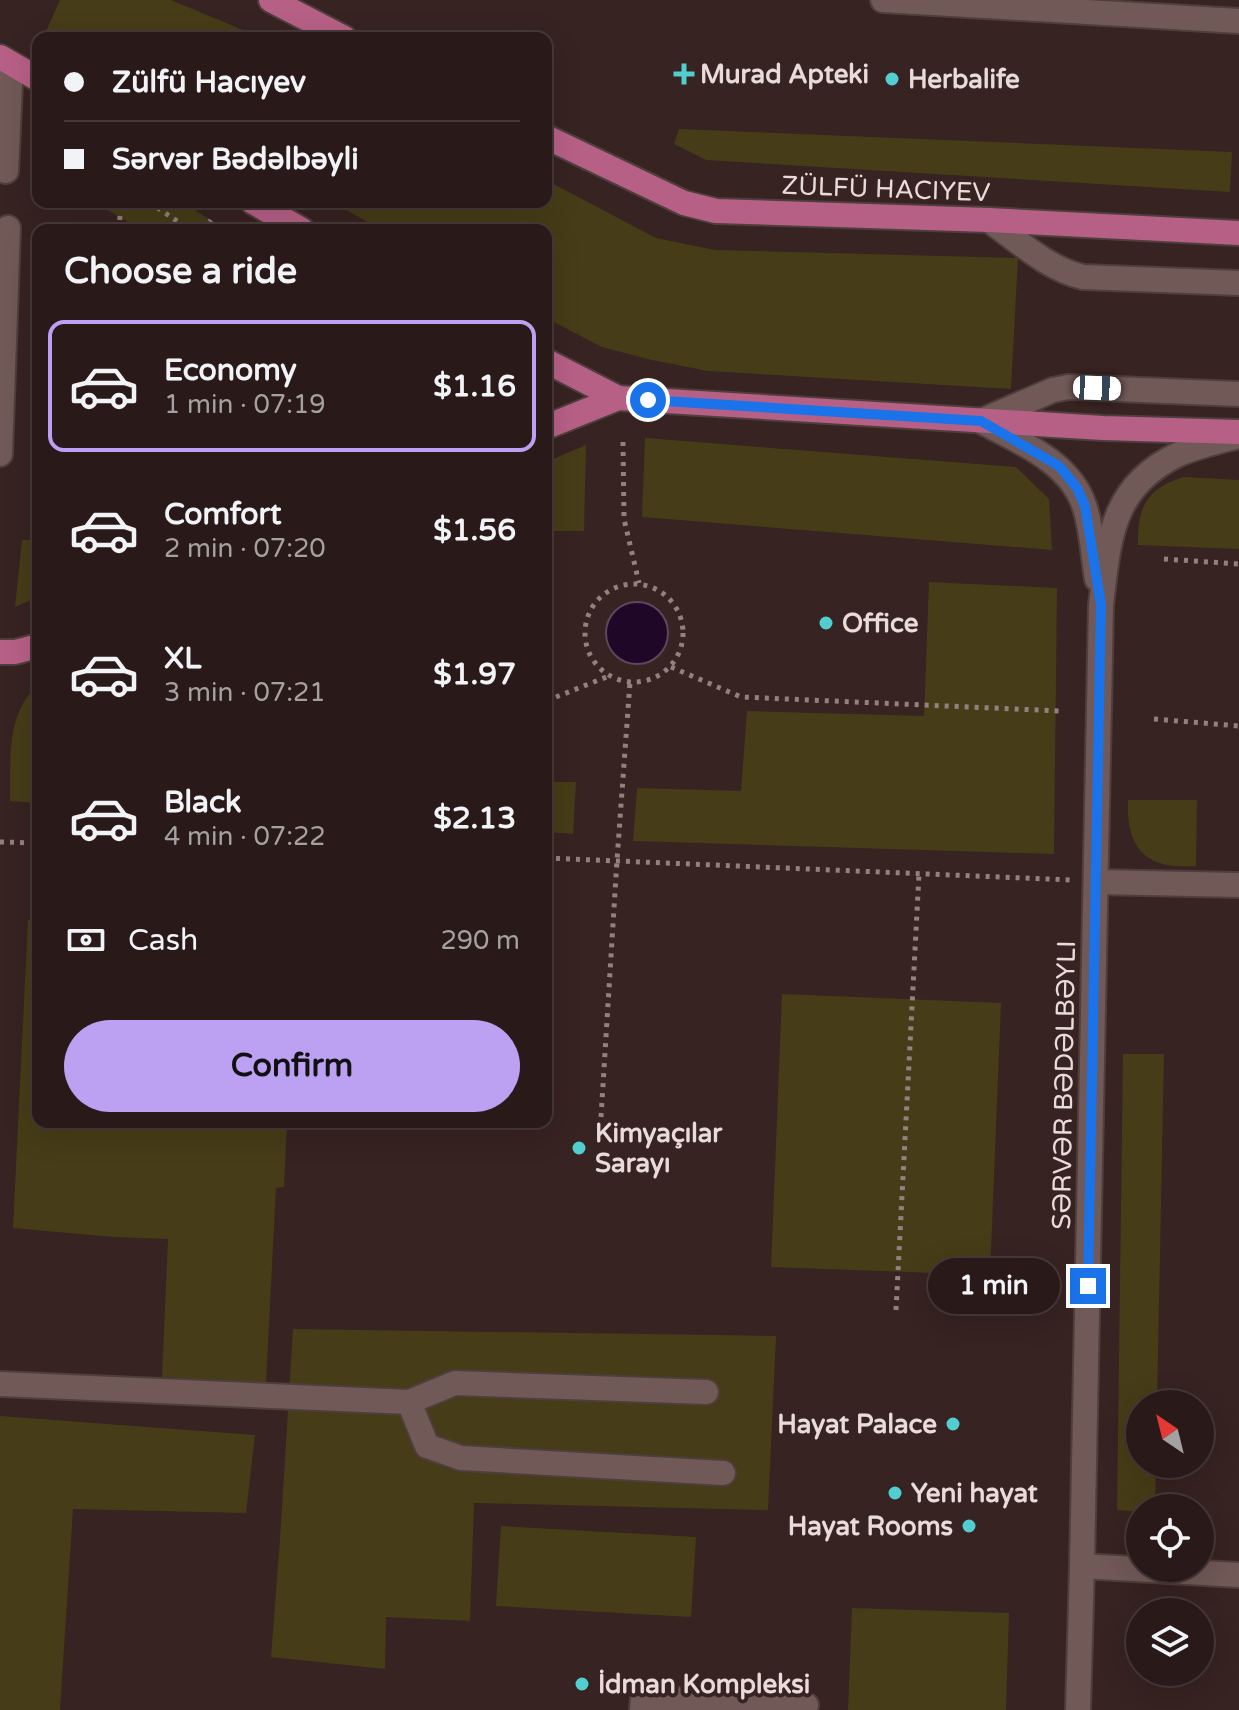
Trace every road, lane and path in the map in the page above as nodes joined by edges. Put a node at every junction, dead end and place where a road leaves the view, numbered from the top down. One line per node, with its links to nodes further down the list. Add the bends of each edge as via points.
1 (271, 0): 4 (main road)
2 (883, 0): 3 (street)
3 (1239, 21)
4 (332, 32)
5 (6, 60): 6 (main road); 8 (street)
6 (32, 75)
7 (552, 140): 13 (main road, via 672,198 716,211)
8 (6, 171)
9 (158, 208): 14 (path)
10 (264, 208): 16 (main road)
11 (278, 208): 17 (main road)
12 (211, 220): 15 (path)
13 (989, 220): 19 (main road); 20 (street, via 1067,274)
14 (181, 224)
15 (208, 224)
16 (292, 224)
17 (295, 224)
18 (8, 228): 28 (street)
19 (1239, 233)
20 (1239, 283)
21 (552, 364): 23 (main road)
22 (1239, 394): 24 (street, via 1068,387)
23 (618, 398): 24 (main road); 25 (main road)
24 (981, 421): 26 (main road); 32 (street, via 1059,466 1077,488 1085,506)
25 (552, 425)
26 (1239, 434): 32 (street, via 1181,453 1135,484 1112,532)
27 (623, 442): 31 (path, via 624,519)
28 (0, 454)
29 (1164, 559): 30 (path)
30 (1239, 564)
31 (639, 583): 35 (path, via 659,590 676,605 684,626 682,648); 36 (path, via 616,587 598,599 587,618 585,640 593,661)
32 (1101, 605): 47 (street, SƏRVƏR BƏDƏLBƏYLI)
33 (32, 648): 34 (main road)
34 (0, 652)
35 (671, 667): 37 (path, via 653,679); 39 (path, via 741,697)
36 (609, 676): 37 (path); 38 (path)
37 (630, 682): 45 (path)
38 (552, 697)
39 (1061, 711)
40 (1154, 719): 41 (path)
41 (1239, 726)
42 (0, 842): 43 (path)
43 (32, 843)
44 (552, 858): 45 (path)
45 (617, 860): 46 (path); 49 (path)
46 (919, 874): 47 (path); 50 (path)
47 (1096, 882): 48 (street); 55 (street, SƏRVƏR BƏDƏLBƏYLI)
48 (1239, 885)
49 (601, 1117)
50 (896, 1310)
51 (0, 1384): 53 (street)
52 (706, 1392): 53 (street, via 455,1383)
53 (409, 1402): 54 (street, via 427,1446 461,1458)
54 (723, 1473)
55 (1082, 1566): 56 (street); 59 (street, SƏRVƏR BƏDƏLBƏYLI)
56 (1239, 1575)
57 (806, 1705): 58 (street, via 643,1698)
58 (642, 1710)
59 (1078, 1710)

